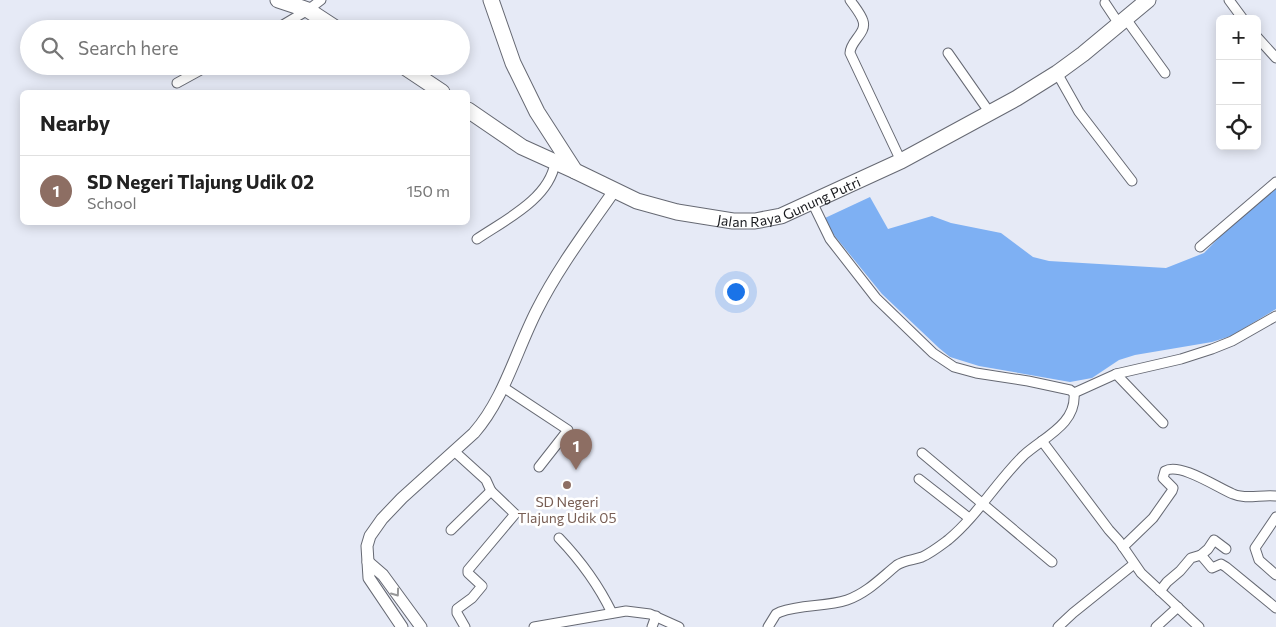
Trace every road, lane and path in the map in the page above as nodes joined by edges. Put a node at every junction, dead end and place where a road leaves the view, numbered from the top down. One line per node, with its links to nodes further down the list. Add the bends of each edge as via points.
1 (278, 0): 8 (main road)
2 (321, 0): 8 (street)
3 (490, 0): 26 (main road, via 513,63 537,112)
4 (850, 0): 24 (street, via 864,24 850,53)
5 (1148, 0): 12 (main road, Jalan Raya Gunung Putri)
6 (1229, 0): 9 (street)
7 (1106, 3): 12 (street)
8 (308, 10): 10 (street); 11 (main road)
9 (1240, 15)
10 (291, 20)
11 (323, 20)
12 (1122, 21): 16 (main road, Jalan Raya Gunung Putri); 17 (street)
13 (1261, 41): 15 (street)
14 (948, 53): 23 (street)
15 (1276, 58)
16 (1057, 73): 23 (main road, Jalan Raya Gunung Putri); 27 (street, via 1084,120)
17 (1166, 73)
18 (191, 75): 20 (street)
19 (416, 75): 21 (main road)
20 (176, 83)
21 (439, 90)
22 (470, 111): 25 (main road, Jalan Raya Gunung Putri, via 522,147)
23 (990, 113): 24 (main road, Jalan Raya Gunung Putri)
24 (902, 161): 30 (main road, Jalan Raya Gunung Putri)
25 (555, 163): 26 (main road, Jalan Raya Gunung Putri); 31 (street, via 550,180 536,197)
26 (575, 171): 29 (main road, Jalan Raya Gunung Putri)
27 (1132, 181)
28 (1276, 182): 32 (street)
29 (614, 191): 30 (main road, Jalan Raya Gunung Putri, via 677,212 733,221 781,216); 35 (street, via 536,311)
30 (812, 202): 36 (street, via 830,239 876,298 934,354 954,367 970,372 1054,386)
31 (477, 239)
32 (1200, 247)
33 (1276, 316): 34 (street, via 1212,349)
34 (1116, 374): 36 (street); 37 (street)
35 (503, 386): 39 (street, via 483,423); 41 (street, via 567,428)
36 (1074, 393): 38 (street, via 1075,401 1069,416 1056,431)
37 (1163, 423)
38 (1042, 440): 45 (street, via 1015,465); 50 (street)
39 (454, 451): 43 (street, via 486,480); 53 (street, via 402,498 374,529 367,546)
40 (922, 453): 45 (street)
41 (539, 467)
42 (919, 479): 47 (street)
43 (491, 491): 48 (street); 64 (street, via 515,514 468,570 482,586 456,610)
44 (1276, 496): 50 (street, via 1237,496 1171,468 1165,471 1163,478 1173,488 1172,491 1153,518)
45 (984, 504): 47 (street); 54 (street)
46 (1276, 517): 56 (street, via 1255,548 1259,560)
47 (969, 518): 68 (street, via 937,548 898,565 861,593 848,600 780,612)
48 (450, 530)
49 (559, 538): 60 (street, via 594,579)
50 (1123, 547): 55 (street)
51 (1226, 549): 52 (street, via 1214,540)
52 (1201, 555): 57 (street, via 1191,558); 59 (street, via 1212,568 1221,564 1226,567)
53 (368, 562): 62 (street, via 369,578); 63 (street, one-way to 63, via 383,575)
54 (1052, 562)
55 (1134, 564): 57 (street); 69 (street)
56 (1276, 574)
57 (1160, 591): 58 (street)
58 (1178, 607): 70 (street); 71 (street)
59 (1276, 608)
60 (612, 613): 61 (street, via 641,612); 65 (street)
61 (656, 616): 66 (street); 67 (street)
62 (402, 627)
63 (421, 627)
64 (465, 627)
65 (534, 627)
66 (652, 627)
67 (679, 627)
68 (768, 627)
69 (1058, 627)
70 (1156, 627)
71 (1199, 627)

